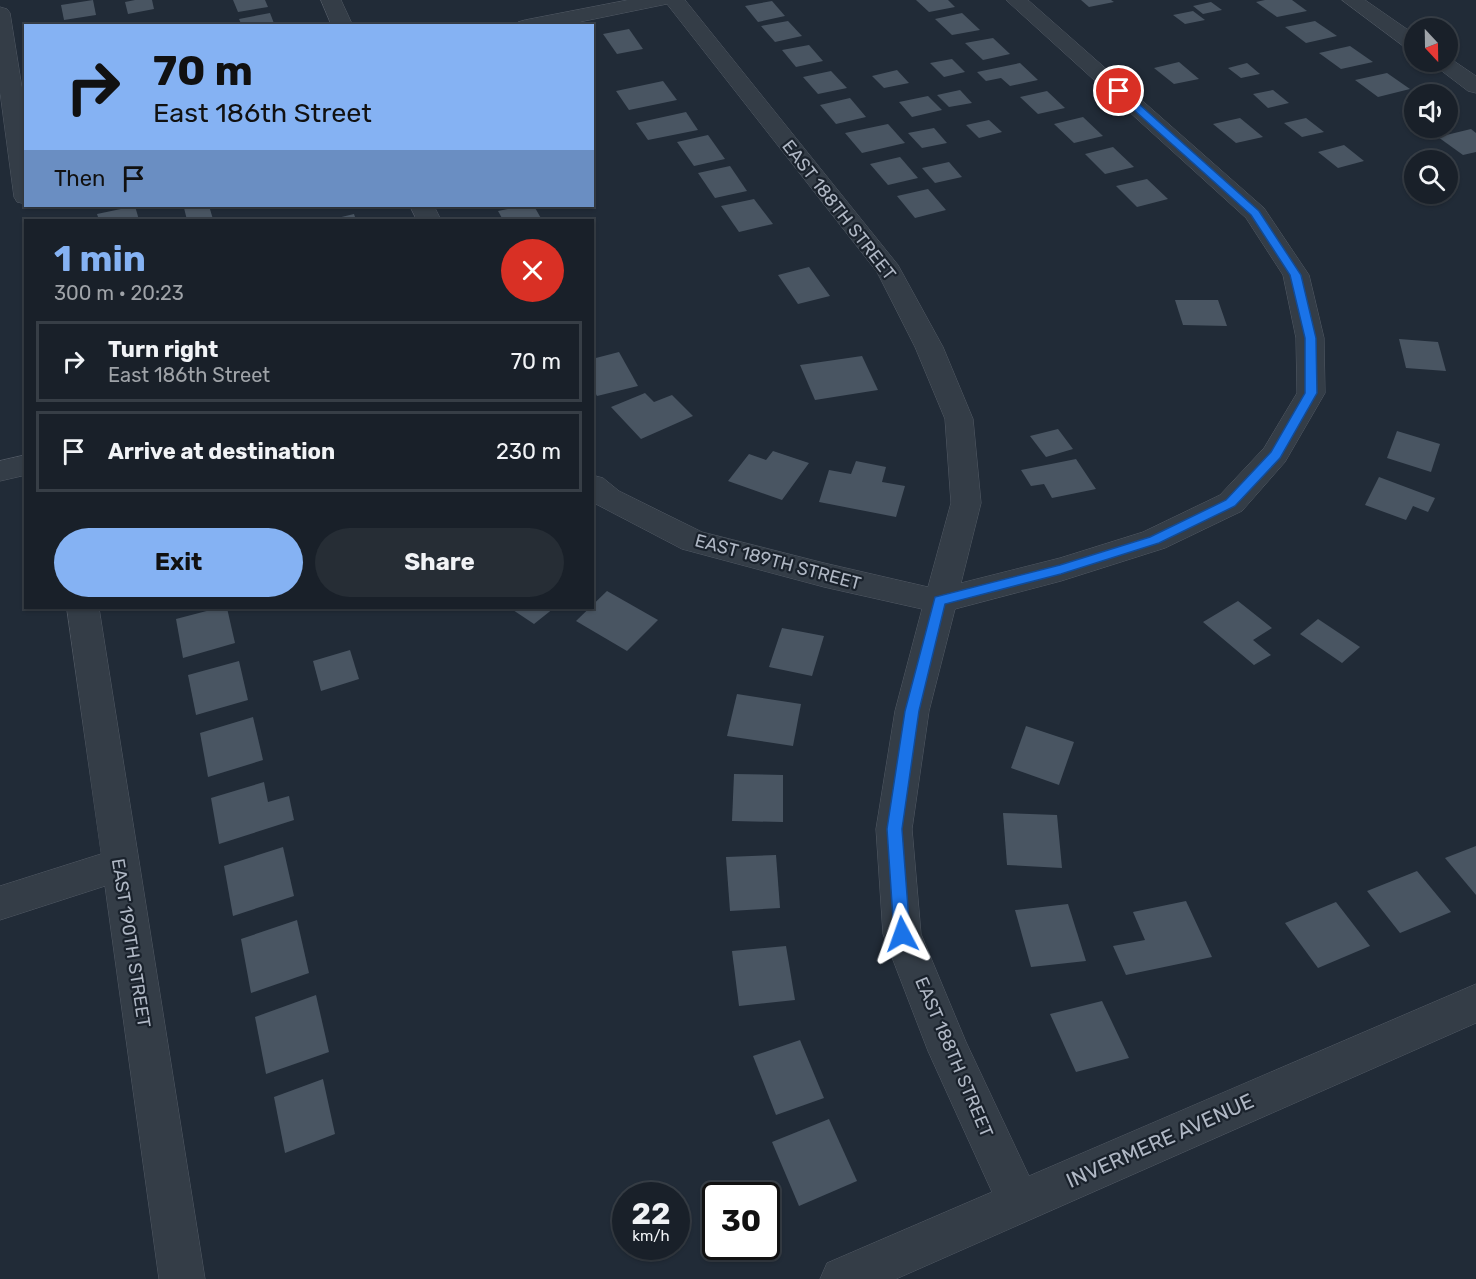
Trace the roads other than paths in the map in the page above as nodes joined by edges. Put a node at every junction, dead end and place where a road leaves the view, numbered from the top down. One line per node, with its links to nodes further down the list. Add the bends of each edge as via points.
1 (331, 0): 7 (street)
2 (660, 0): 8 (street)
3 (674, 0): 17 (street, EAST 188TH STREET, via 889,270 929,347 959,419 966,503)
4 (1016, 0): 17 (street, via 1255,213 1296,275 1310,338 1311,393 1275,455 1231,503 1155,540)
5 (1352, 0): 9 (street)
6 (0, 13): 12 (street)
7 (342, 24)
8 (535, 24)
9 (1404, 36)
10 (1456, 72): 11 (street)
11 (1476, 86)
12 (14, 122): 13 (street)
13 (24, 184)
14 (24, 465): 15 (street)
15 (0, 471)
16 (594, 488): 17 (street, EAST 189TH STREET, via 693,541)
17 (939, 601): 22 (street, EAST 188TH STREET, via 912,711 894,829 902,934 949,1051)
18 (82, 609): 19 (street, EAST 190TH STREET)
19 (119, 865): 20 (street); 23 (street, EAST 190TH STREET)
20 (0, 903)
21 (1476, 1003): 22 (street, INVERMERE AVENUE)
22 (1019, 1202): 24 (street, INVERMERE AVENUE)
23 (182, 1279)
24 (843, 1279)

